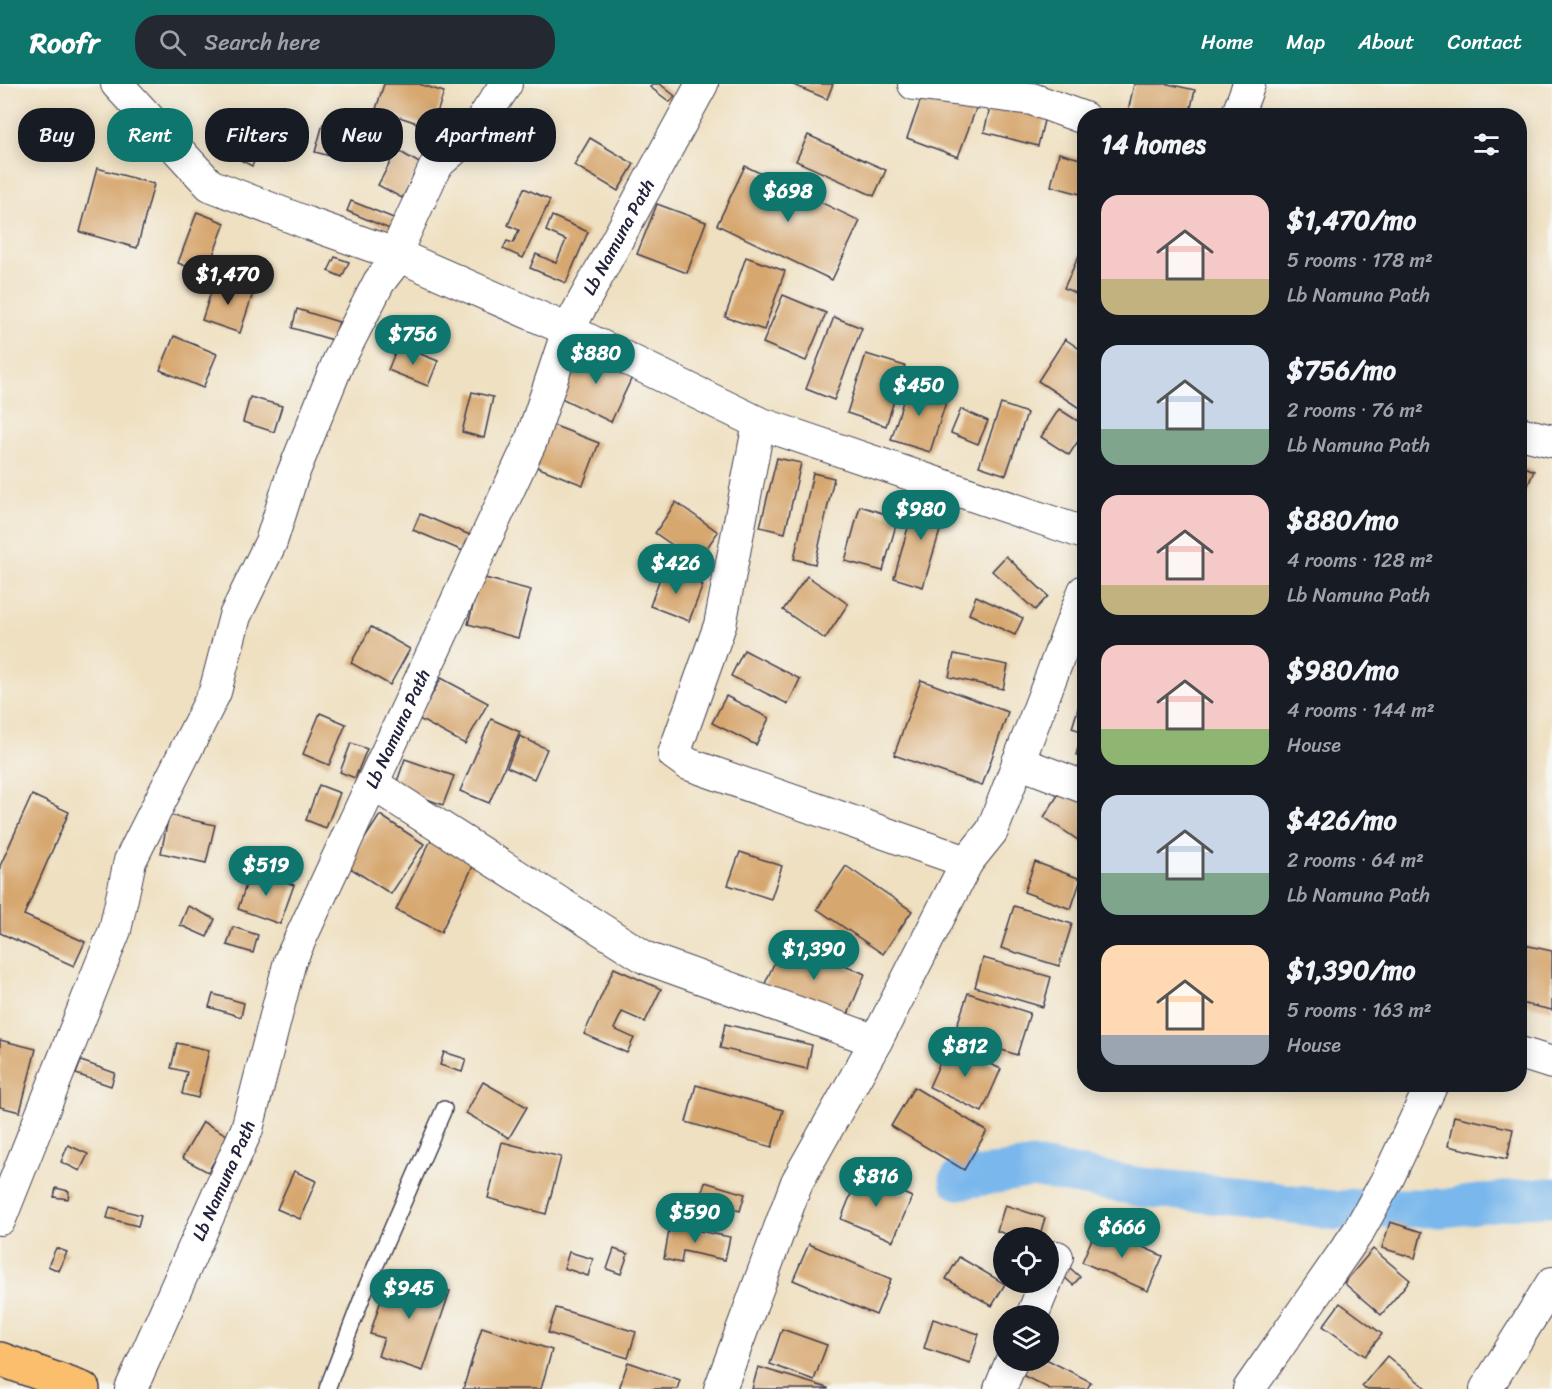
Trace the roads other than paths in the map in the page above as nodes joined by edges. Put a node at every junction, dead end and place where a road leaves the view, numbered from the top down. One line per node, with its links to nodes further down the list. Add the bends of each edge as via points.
1 (117, 84): 8 (street, via 210,184)
2 (506, 84): 8 (street, via 474,132 436,165)
3 (702, 84): 9 (street, Lb Namuna Path)
4 (914, 84): 7 (street, via 1032,99)
5 (1249, 84): 6 (street)
6 (1240, 108)
7 (1077, 115)
8 (396, 254): 9 (street); 24 (street, via 339,360 292,476 271,542 236,616 215,692 130,861 115,930)
9 (568, 330): 10 (street); 16 (street, Lb Namuna Path, via 531,441)
10 (759, 423): 13 (street); 18 (street, via 720,625 674,754 688,764)
11 (1527, 435): 12 (street)
12 (1552, 441)
13 (1077, 531)
14 (1077, 609): 15 (street)
15 (1018, 762): 17 (street); 18 (street, via 992,831)
16 (373, 784): 19 (street, via 646,958); 29 (street, Lb Namuna Path, via 290,961 247,1129)
17 (1077, 784)
18 (967, 862): 19 (street)
19 (876, 1041): 31 (street, via 797,1182)
20 (1527, 1055): 21 (street)
21 (1552, 1063)
22 (1428, 1092): 33 (street, via 1358,1232)
23 (444, 1109): 30 (lane, via 365,1290)
24 (0, 1220)
25 (1552, 1283): 34 (street)
26 (0, 1359): 28 (highway)
27 (1007, 1371): 32 (street)
28 (83, 1389)
29 (131, 1389)
30 (327, 1389)
31 (720, 1389)
32 (1000, 1389)
33 (1249, 1389)
34 (1486, 1389)

